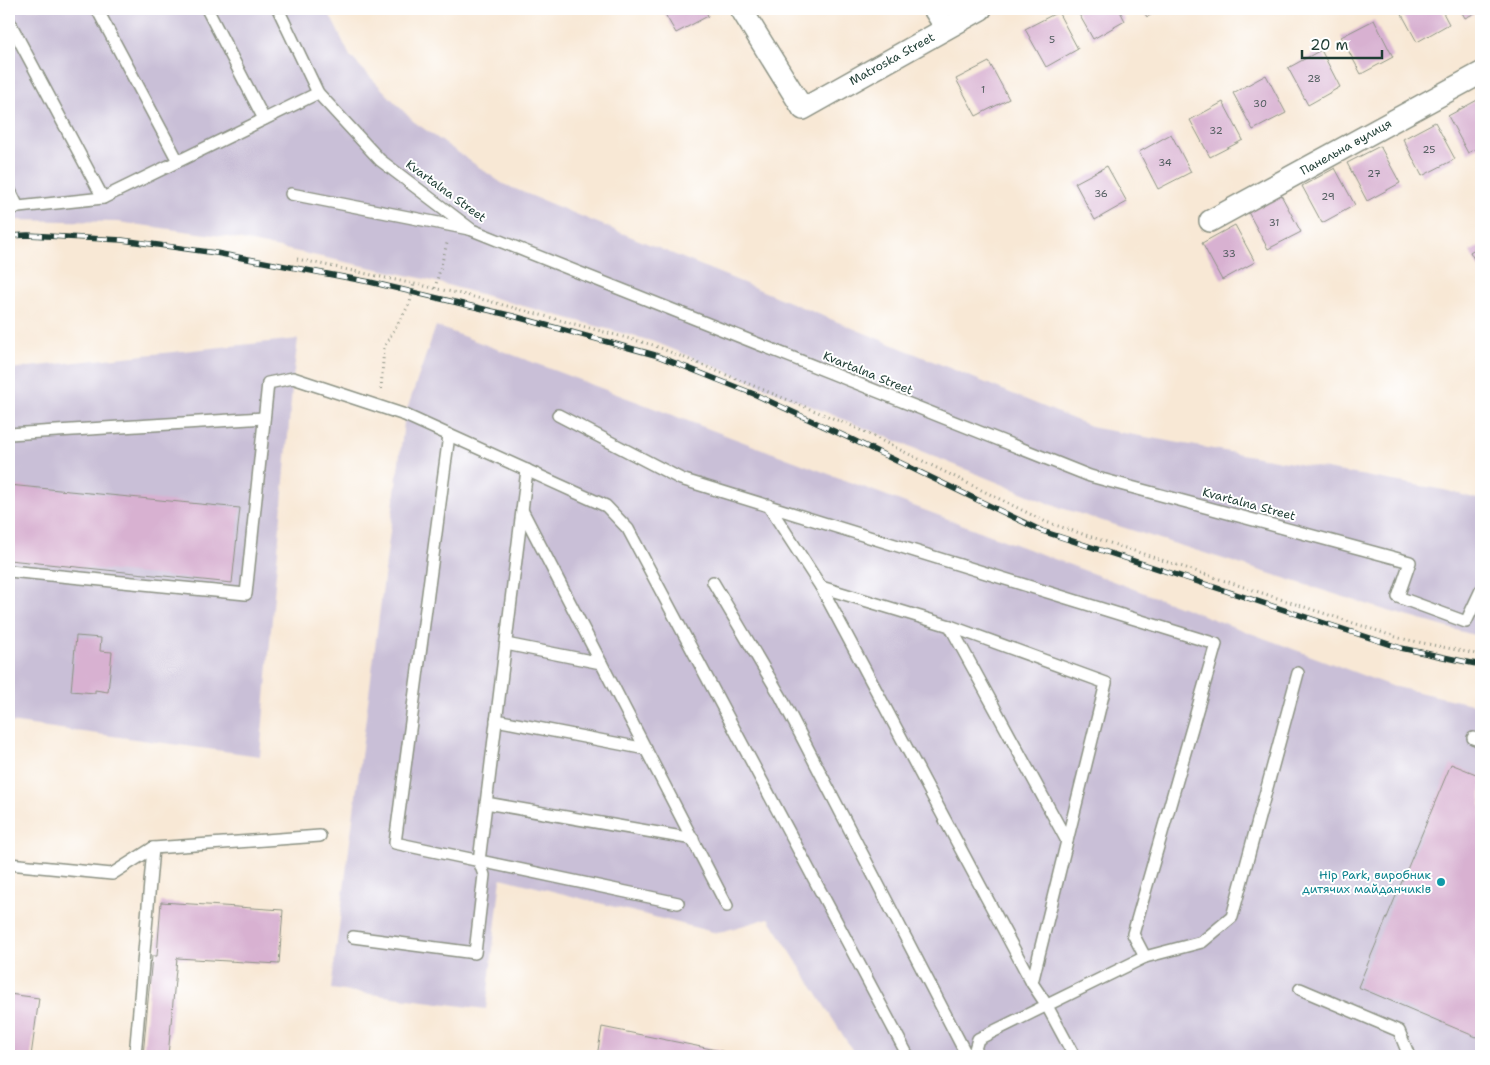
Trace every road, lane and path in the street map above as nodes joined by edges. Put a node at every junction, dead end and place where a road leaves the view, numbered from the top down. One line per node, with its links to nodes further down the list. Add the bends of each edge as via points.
1 (97, 9): 12 (lane)
2 (207, 9): 11 (lane)
3 (278, 9): 10 (lane, Kvartalna Street)
4 (741, 9): 8 (street, Matroska Street, via 804,109)
5 (934, 9): 8 (street)
6 (981, 9): 8 (street, Matroska Street)
7 (9, 21): 15 (lane)
8 (946, 28)
9 (1481, 73): 17 (street, Панельна вулиця)
10 (318, 93): 11 (lane); 19 (lane, Kvartalna Street, via 380,160)
11 (264, 119): 12 (lane)
12 (178, 161): 15 (lane)
13 (9, 189): 16 (lane)
14 (291, 194): 18 (lane)
15 (103, 198): 16 (lane)
16 (13, 208)
17 (1210, 221)
18 (452, 226): 19 (lane); 22 (path)
19 (472, 230): 34 (lane, Kvartalna Street, via 1090,476 1410,562 1398,597 1466,622)
20 (298, 259): 21 (path)
21 (414, 283): 22 (path); 23 (path, via 410,303 384,347)
22 (435, 288): 37 (path, via 653,345 852,426 1046,522 1399,638)
23 (379, 407): 25 (lane, via 293,378 268,383); 27 (lane)
24 (558, 414): 29 (lane, via 681,479)
25 (264, 418): 26 (lane); 31 (lane, via 246,594)
26 (9, 434)
27 (449, 435): 28 (lane); 47 (lane, via 395,843)
28 (527, 470): 30 (lane); 57 (lane, via 606,506 628,529)
29 (768, 506): 33 (lane); 52 (lane, via 1216,644 1133,934)
30 (522, 510): 36 (lane); 38 (lane)
31 (9, 571)
32 (712, 582): 58 (lane, via 781,697)
33 (821, 587): 35 (lane); 53 (lane)
34 (1481, 590)
35 (950, 626): 45 (lane); 45 (lane, via 1106,683)
36 (506, 644): 38 (lane); 40 (lane)
37 (1481, 655)
38 (601, 663): 41 (lane)
39 (1298, 673): 52 (lane, via 1232,917 1202,942)
40 (496, 720): 41 (lane); 42 (lane)
41 (646, 749): 44 (lane)
42 (486, 803): 44 (lane); 47 (lane)
43 (320, 836): 46 (lane)
44 (693, 839): 50 (lane)
45 (1067, 841): 53 (lane)
46 (153, 848): 48 (lane, via 112,874); 56 (lane)
47 (479, 861): 49 (lane); 51 (lane, via 484,875 475,953)
48 (9, 864)
49 (678, 903)
50 (727, 906)
51 (353, 937)
52 (1145, 957): 55 (lane)
53 (1032, 984): 55 (lane)
54 (1300, 989): 61 (lane, via 1399,1031)
55 (1046, 1004): 59 (lane, via 978,1038); 60 (lane)
56 (135, 1056)
57 (908, 1056)
58 (968, 1056)
59 (973, 1056)
60 (1074, 1056)
61 (1409, 1056)

